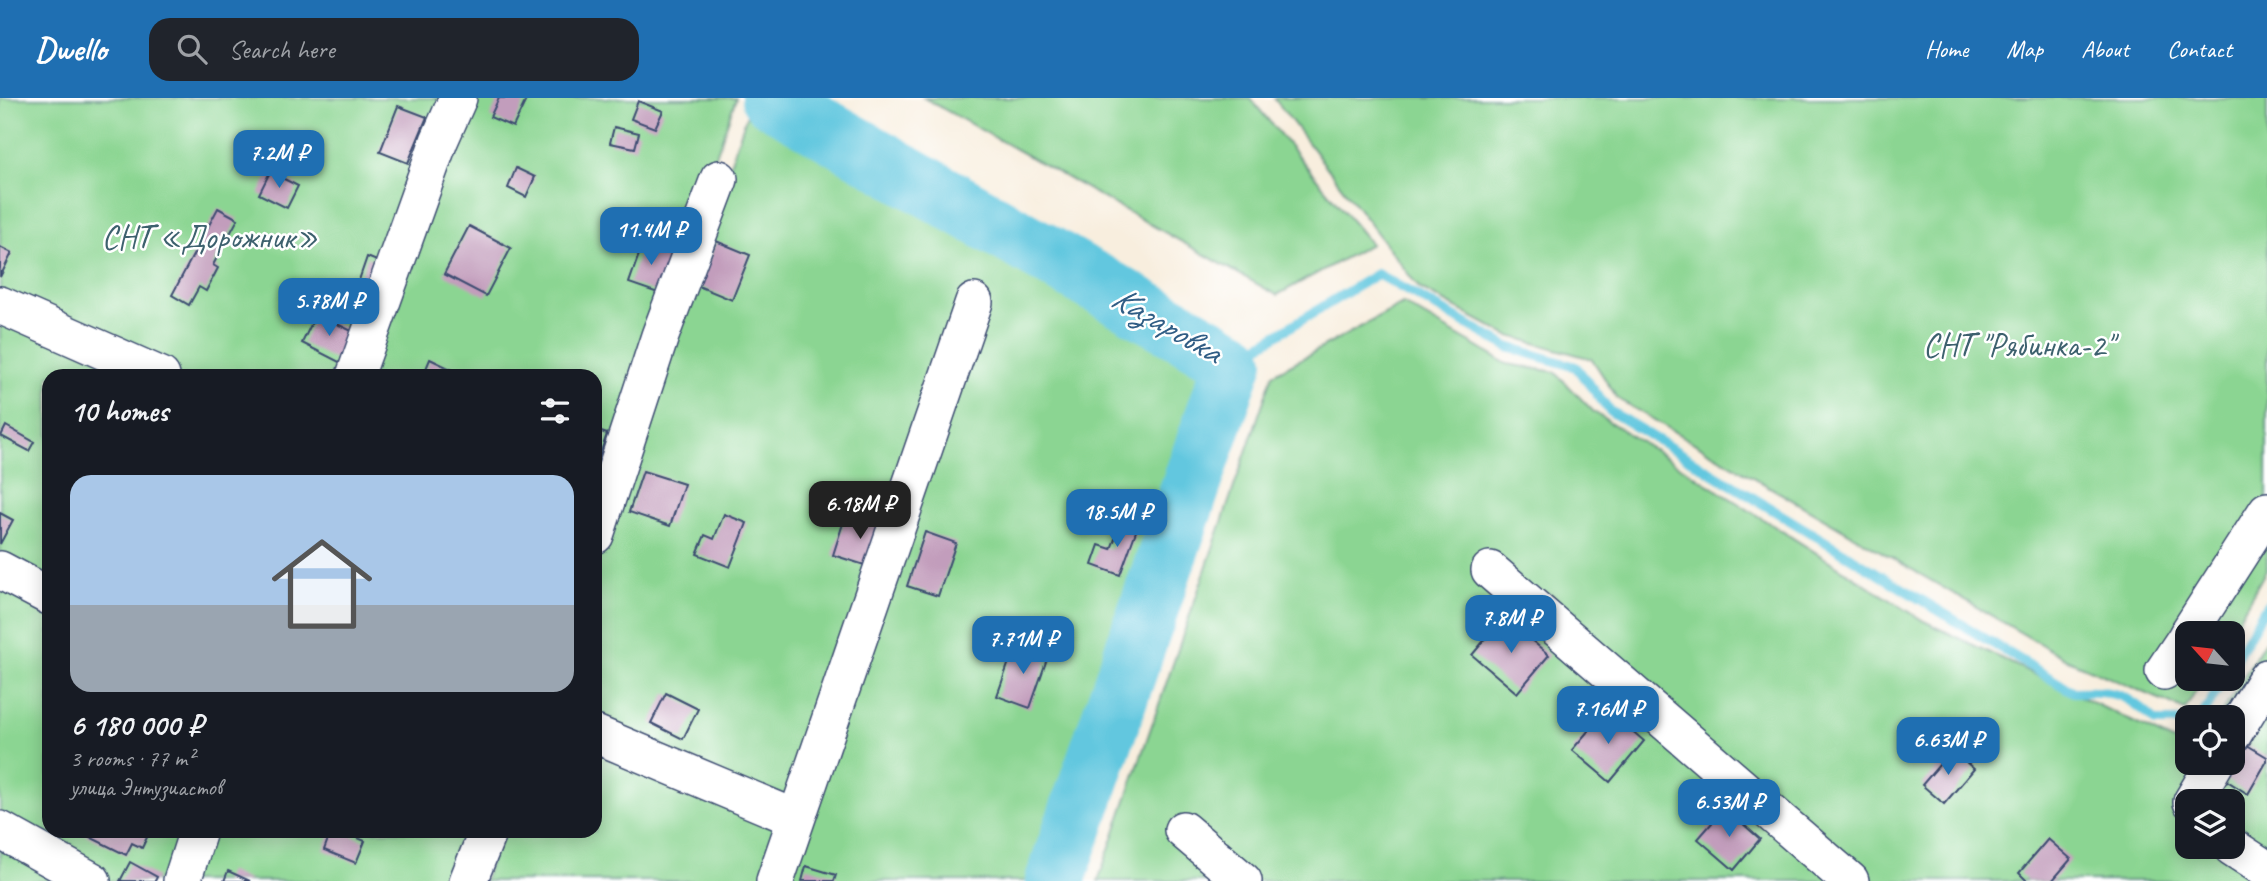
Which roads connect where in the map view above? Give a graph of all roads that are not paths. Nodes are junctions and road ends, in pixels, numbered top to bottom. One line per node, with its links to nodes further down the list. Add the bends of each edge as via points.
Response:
1 (458, 98): 6 (street)
2 (719, 179): 8 (street, via 660,336)
3 (974, 302): 18 (street)
4 (0, 305): 5 (street)
5 (145, 369)
6 (358, 369)
7 (2267, 510): 12 (street)
8 (602, 514)
9 (0, 570): 11 (street)
10 (1490, 570): 30 (street)
11 (42, 592)
12 (2196, 621)
13 (2175, 654): 14 (street)
14 (2164, 671)
15 (2267, 678): 16 (street)
16 (2245, 714)
17 (602, 737): 18 (street)
18 (795, 818): 28 (street)
19 (0, 830): 25 (street)
20 (1183, 830): 29 (street)
21 (196, 838): 26 (street)
22 (485, 838): 27 (street)
23 (2245, 856): 24 (street)
24 (2267, 870)
25 (92, 881)
26 (182, 881)
27 (468, 881)
28 (775, 881)
29 (1243, 881)
30 (1850, 881)

